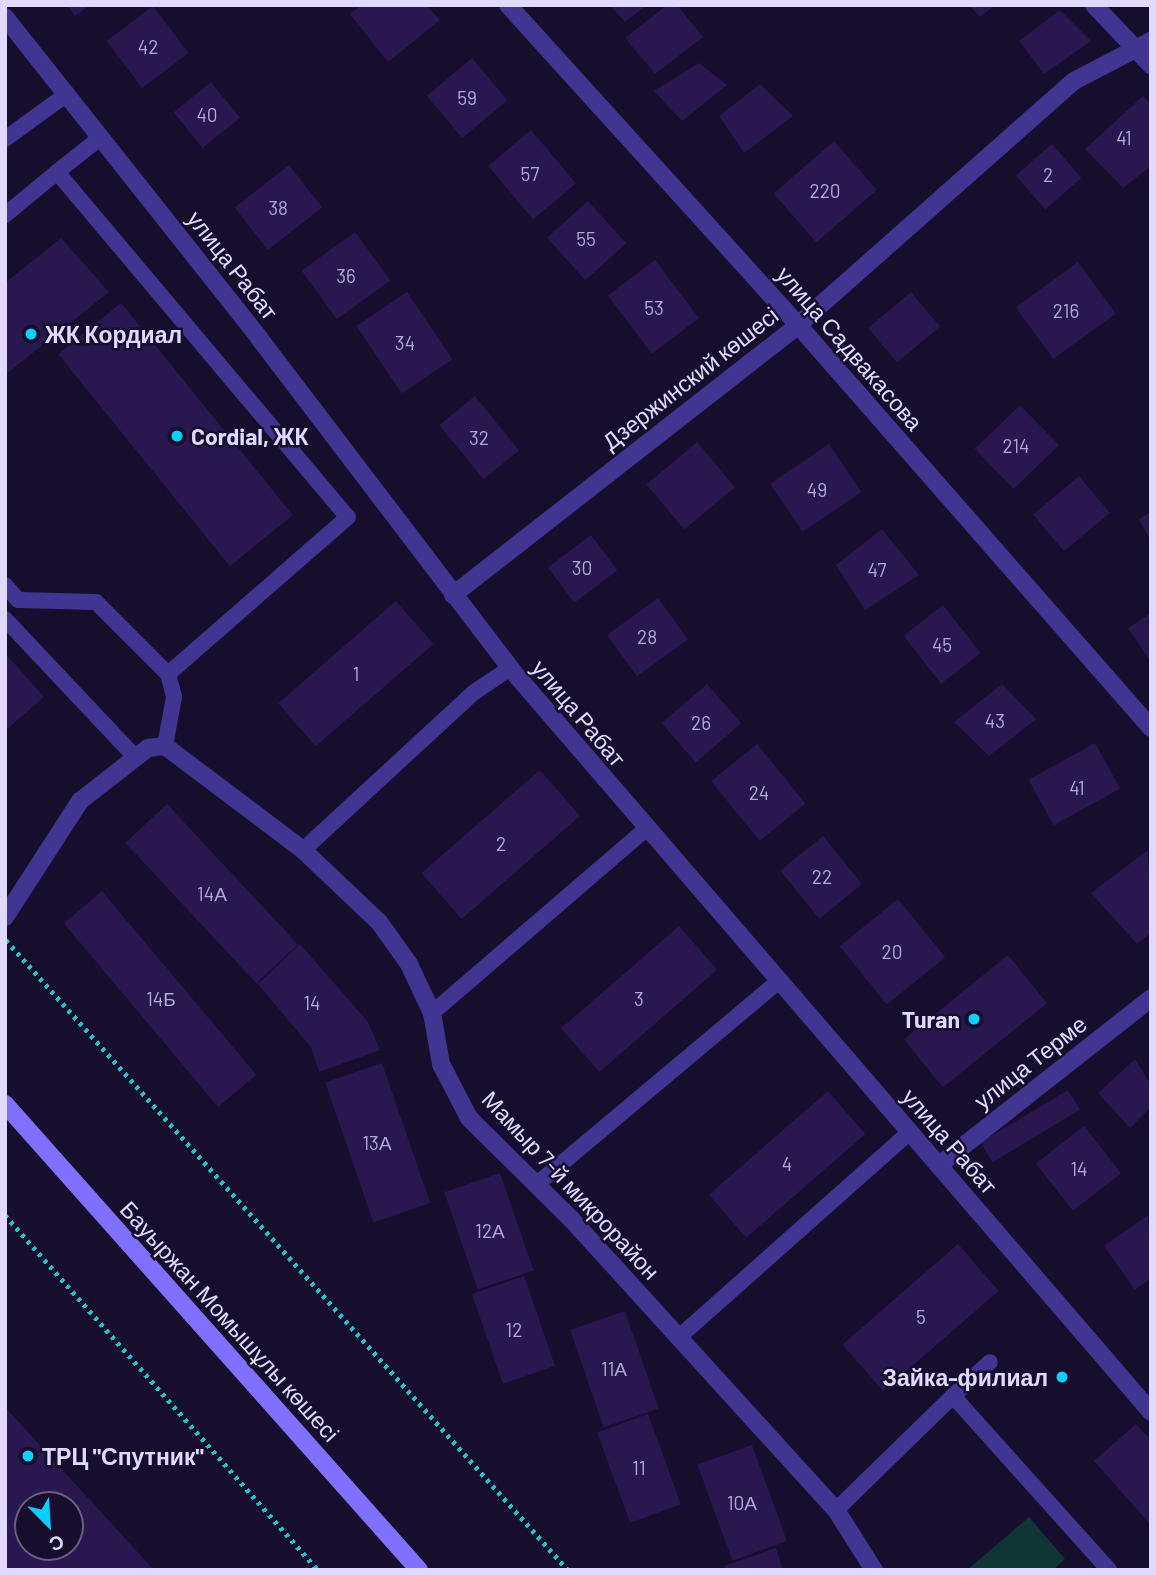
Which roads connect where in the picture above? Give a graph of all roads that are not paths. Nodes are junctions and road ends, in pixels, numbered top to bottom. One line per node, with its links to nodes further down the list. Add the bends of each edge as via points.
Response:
1 (508, 5): 11 (street, улица Садвакасова)
2 (1094, 5): 4 (street)
3 (5, 17): 6 (street, улица Рабат)
4 (1144, 46): 5 (street); 11 (street, Дзержинский көшесі, via 1074,81)
5 (1151, 65)
6 (67, 94): 7 (street, улица Рабат); 8 (lane)
7 (101, 137): 9 (lane); 13 (street, улица Рабат)
8 (5, 139)
9 (57, 172): 10 (lane); 16 (lane, via 348,517)
10 (5, 215)
11 (798, 325): 13 (street, Дзержинский көшесі); 17 (street, улица Садвакасова)
12 (5, 585): 16 (lane, via 18,600 96,602)
13 (453, 595): 15 (street, улица Рабат)
14 (5, 620): 19 (lane)
15 (510, 668): 20 (street, улица Рабат); 21 (lane, via 473,692)
16 (168, 674): 18 (lane, via 174,697)
17 (1151, 728)
18 (165, 746): 19 (street); 21 (street, Мамыр 7-й микрорайон)
19 (134, 756): 22 (street, via 80,801)
20 (645, 830): 23 (street, улица Рабат); 25 (lane)
21 (303, 850): 25 (street, Мамыр 7-й микрорайон, via 379,922 410,964)
22 (5, 917)
23 (778, 982): 27 (street, улица Рабат); 29 (lane)
24 (1151, 998): 28 (street, улица Терме)
25 (432, 1013): 29 (street, Мамыр 7-й микрорайон, via 441,1064 469,1118)
26 (5, 1104): 35 (main road, Бауыржан Момышұлы көшесі)
27 (910, 1132): 28 (street, улица Рабат); 30 (lane)
28 (939, 1165): 33 (street, улица Рабат)
29 (537, 1184): 30 (street, Мамыр 7-й микрорайон)
30 (679, 1337): 34 (street, Мамыр 7-й микрорайон)
31 (990, 1363): 32 (lane)
32 (953, 1396): 34 (lane); 37 (lane)
33 (1151, 1412)
34 (836, 1510): 36 (street, Мамыр 7-й микрорайон)
35 (419, 1570)
36 (874, 1570)
37 (1109, 1570)

